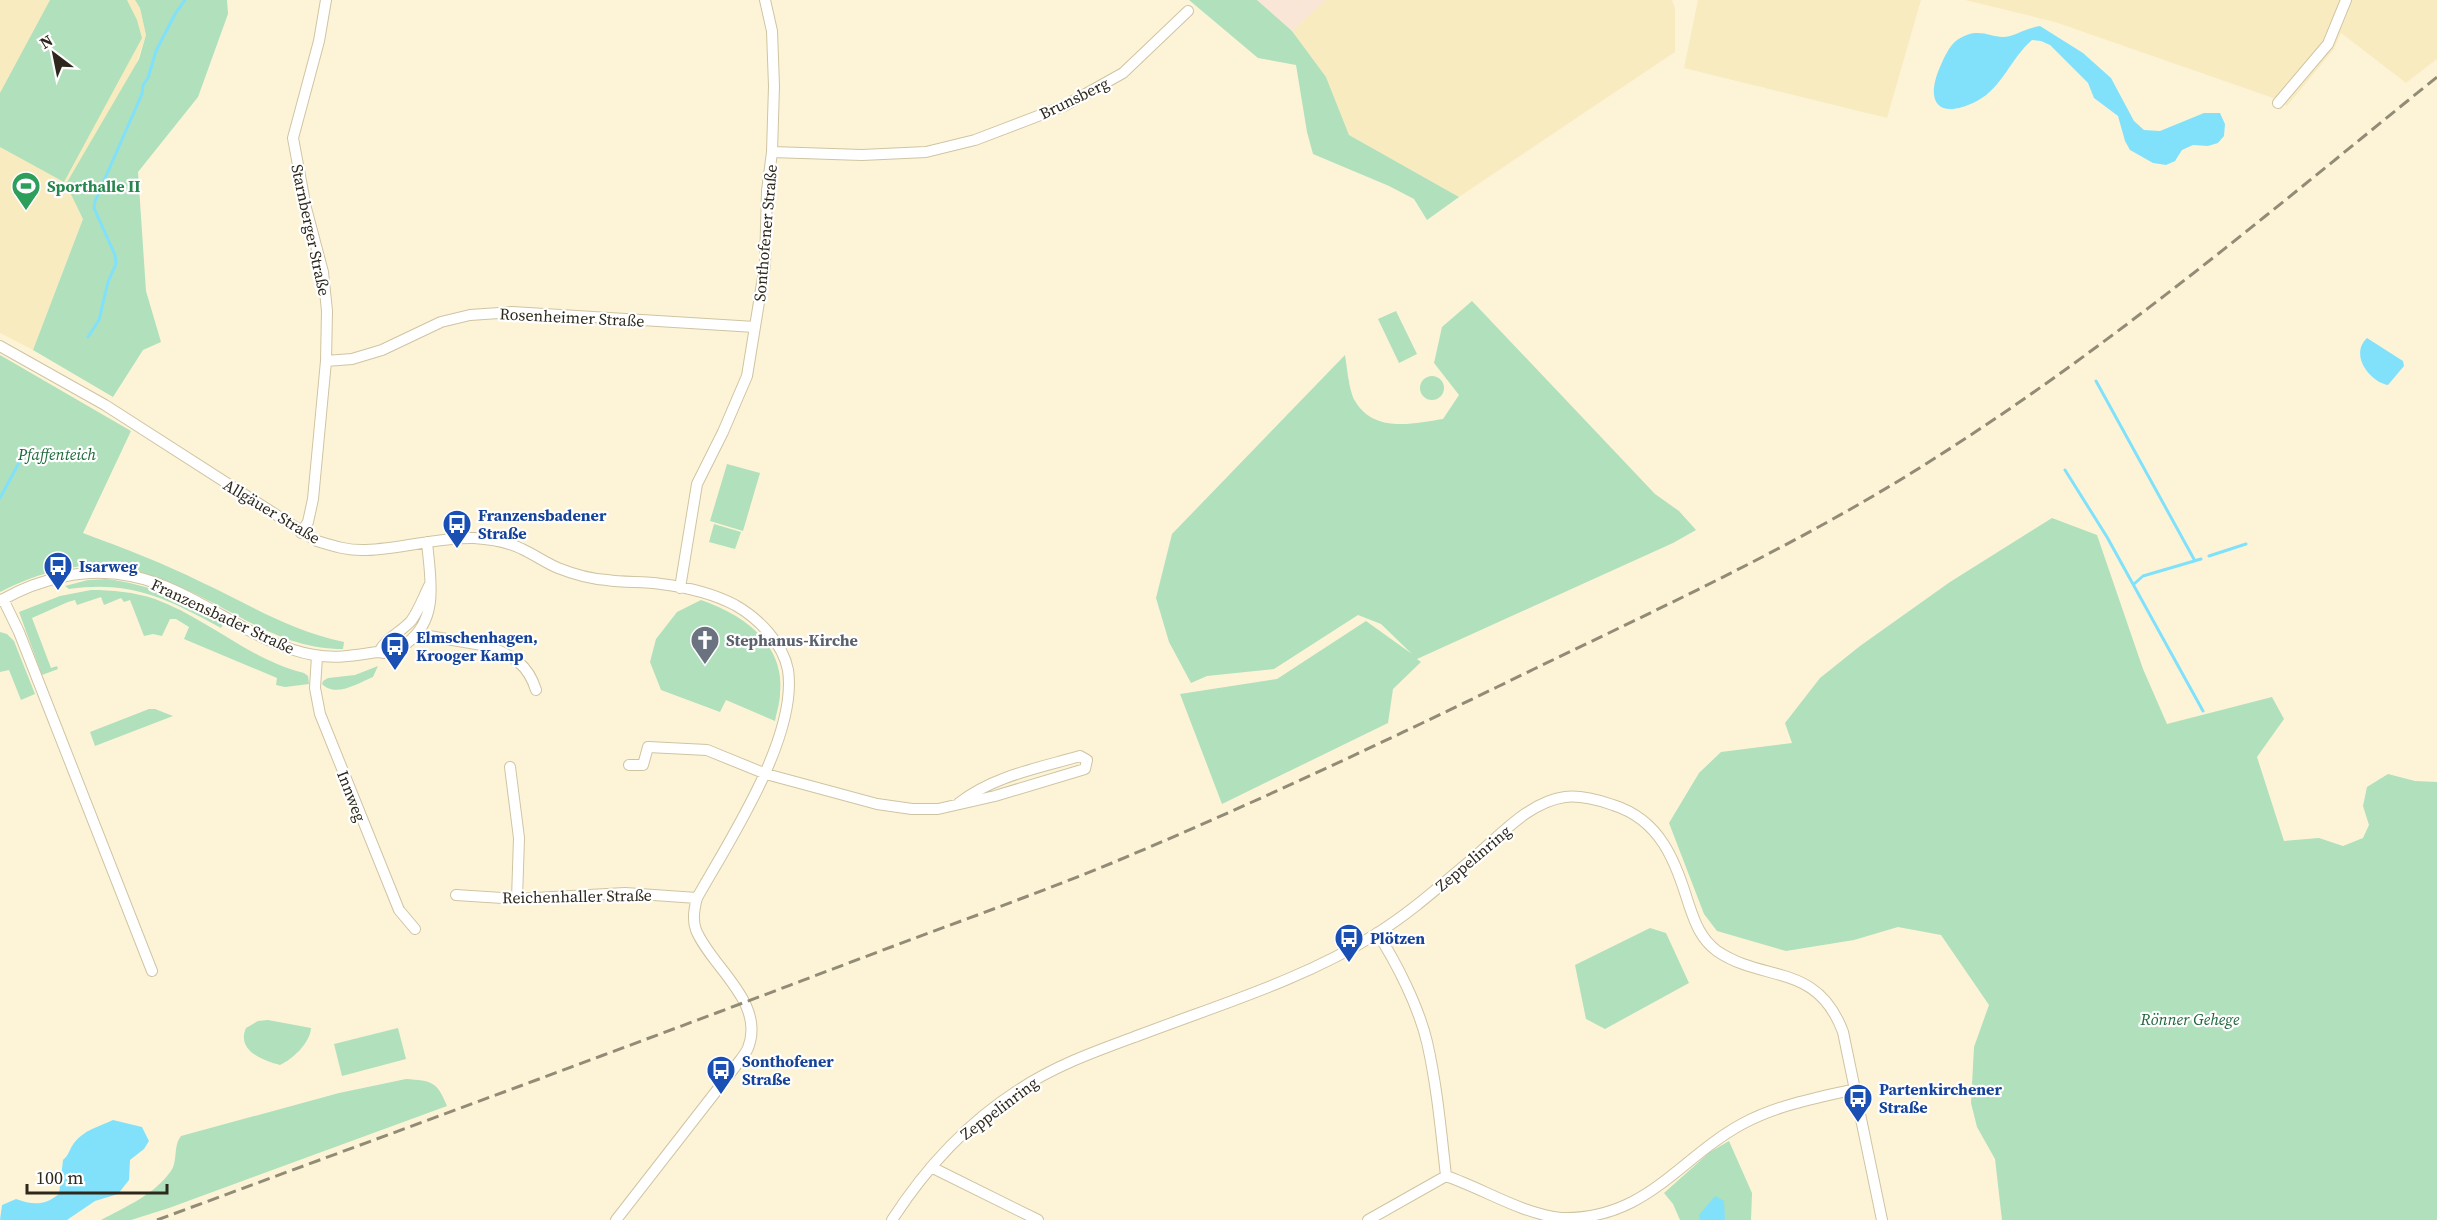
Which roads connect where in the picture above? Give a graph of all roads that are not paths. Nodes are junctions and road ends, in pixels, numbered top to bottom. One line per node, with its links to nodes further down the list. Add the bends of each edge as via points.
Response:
1 (326, 0): 9 (street, Starnberger Straße, via 319,41 292,138 323,272)
2 (765, 0): 6 (street, Sonthofener Straße, via 772,31)
3 (2346, 0): 5 (street, via 2328,44)
4 (1188, 11): 6 (street, Brunsberg, via 1123,73 1074,101 975,140 926,152)
5 (2278, 103)
6 (772, 152): 7 (street, Sonthofener Straße, via 765,265)
7 (755, 327): 9 (street, Rosenheimer Straße, via 512,312 470,315 441,322 382,350); 13 (street, Sonthofener Straße, via 747,376 697,484)
8 (0, 346): 10 (street, Allgäuer Straße, via 105,405)
9 (326, 361): 10 (street, Starnberger Straße, via 313,499)
10 (302, 532): 11 (street, Allgäuer Straße, via 337,547 364,550)
11 (427, 542): 12 (street, Franzensbader Straße); 13 (street, Allgäuer Straße, via 461,538 494,541 585,576)
12 (429, 586): 15 (street, Franzensbader Straße, via 430,608); 16 (street, Franzensbader Straße, via 416,614 384,642)
13 (680, 588): 21 (street, via 735,605 771,635 781,651 788,670 787,701)
14 (1, 600): 17 (street, Franzensbader Straße, via 29,586 69,575 97,572 131,576 167,587 258,634); 28 (street, via 19,632)
15 (417, 634): 16 (street, Franzensbader Straße, via 392,651); 18 (street, via 499,650 524,666)
16 (379, 652): 17 (street, Franzensbader Straße)
17 (317, 656): 26 (street, Innweg, via 315,688 321,714 399,910)
18 (536, 690)
19 (629, 765): 21 (street, via 643,765 648,747 707,750)
20 (510, 767): 25 (street, via 519,838)
21 (766, 774): 22 (street, via 878,804 938,809); 24 (street)
22 (959, 803): 22 (street, via 1085,769 1087,760 1080,756 992,782)
23 (456, 896): 25 (street, Reichenhaller Straße)
24 (697, 898): 25 (street, Reichenhaller Straße, via 625,893); 32 (street, via 695,928 737,988 750,1021 751,1037 747,1051)
25 (517, 899)
26 (415, 928)
27 (1377, 933): 29 (street, Zeppelinring, via 1434,892 1532,809 1566,796 1611,804 1638,816 1663,841 1675,863 1695,922 1711,946 1729,958 1804,983 1825,1000 1843,1032); 30 (street, Zeppelinring, via 1281,982 1081,1056 1051,1071 980,1118); 31 (street, via 1410,995 1427,1041)
28 (152, 971)
29 (1855, 1089): 31 (street, via 1794,1103 1742,1124 1706,1147 1650,1197 1611,1214 1588,1218 1540,1214); 36 (street, Zeppelinring)
30 (931, 1167): 33 (street, Zeppelinring); 34 (street)
31 (1446, 1176): 35 (street)
32 (616, 1220)
33 (892, 1220)
34 (1038, 1220)
35 (1368, 1220)
36 (1882, 1220)

